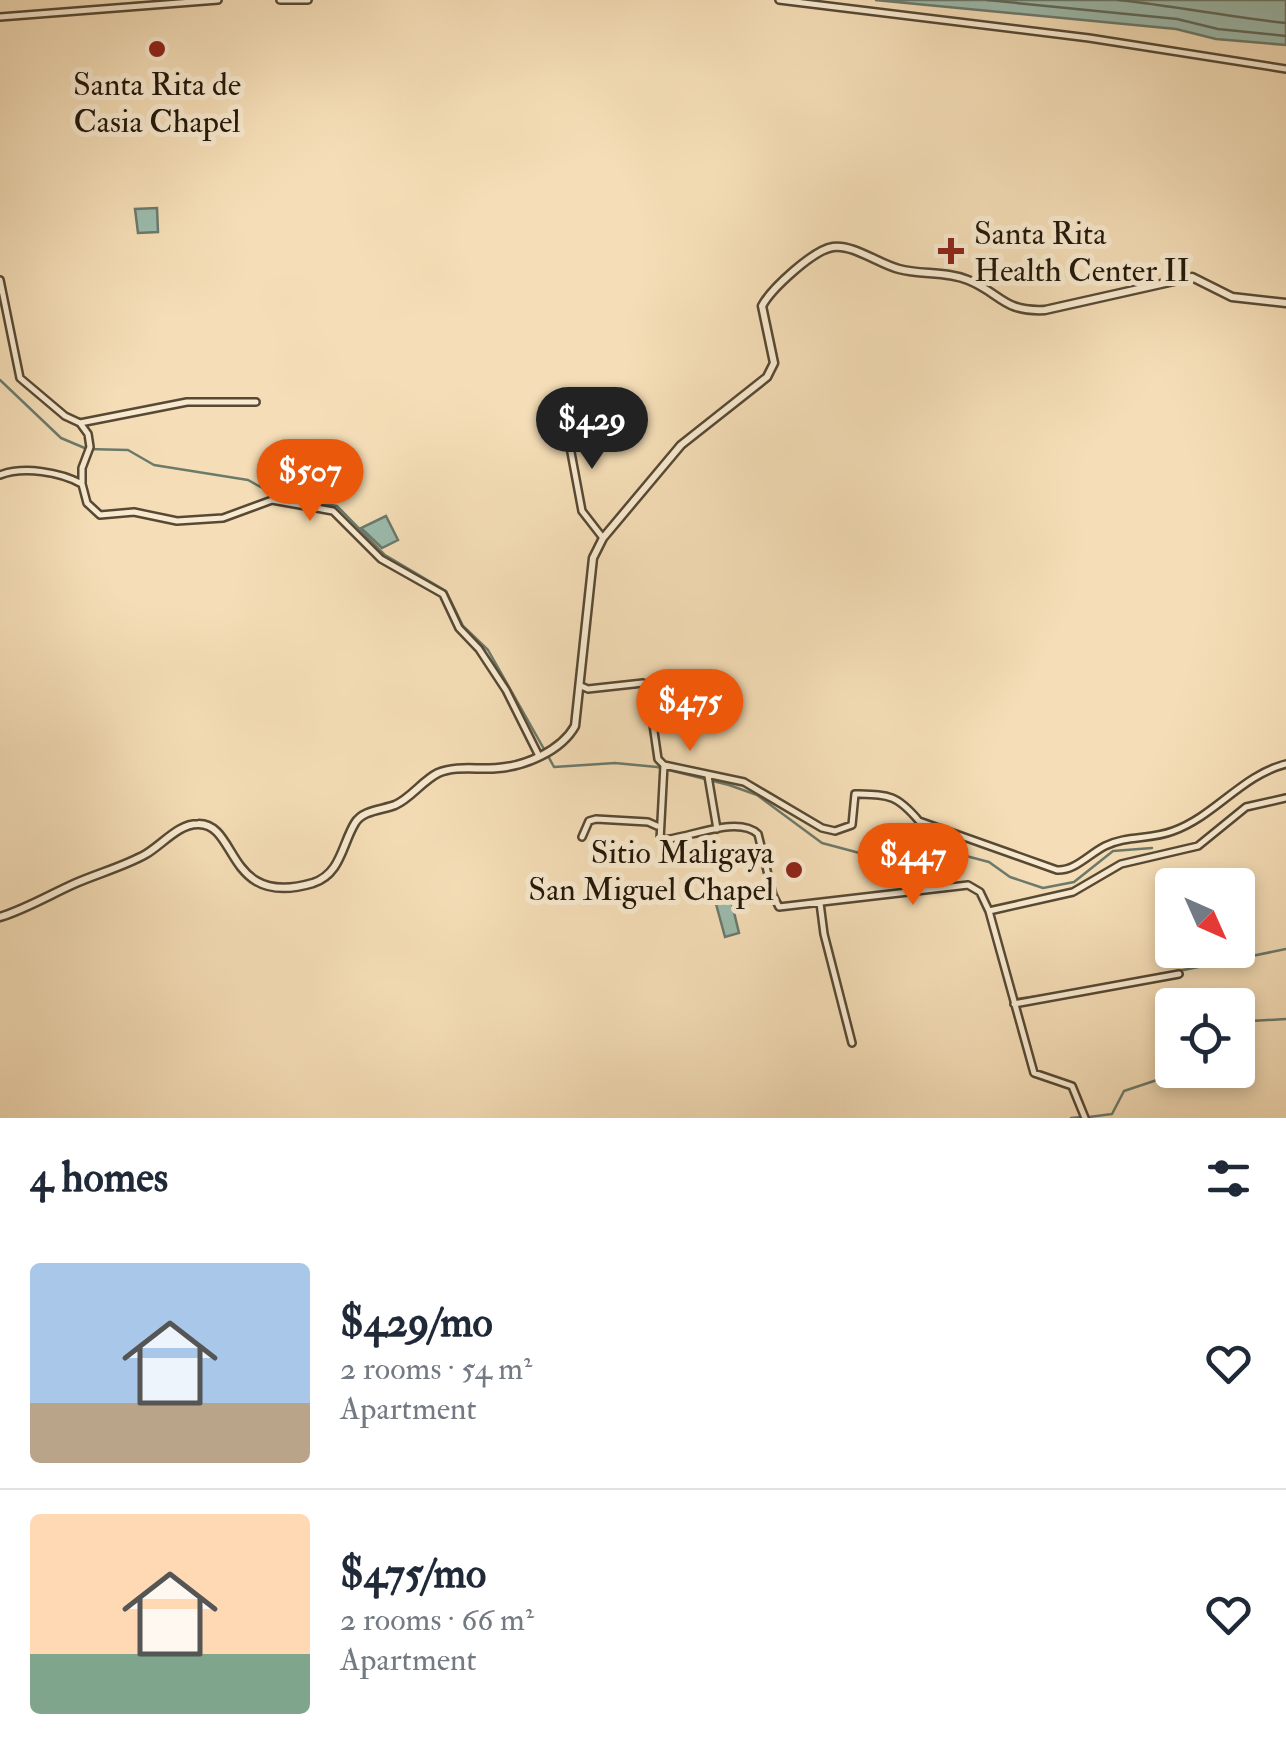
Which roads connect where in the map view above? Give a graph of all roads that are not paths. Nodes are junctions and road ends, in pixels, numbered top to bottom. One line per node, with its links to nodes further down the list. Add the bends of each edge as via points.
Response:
1 (218, 0): 5 (street)
2 (280, 0): 3 (street)
3 (308, 0)
4 (779, 0): 6 (street)
5 (0, 17)
6 (1286, 68)
7 (0, 280): 11 (street, via 20,378)
8 (1286, 303): 14 (street, via 1232,297 1184,277 1027,311 968,280 900,269 834,247 772,290 762,306 774,364 767,377 680,445)
9 (256, 402): 11 (street, via 187,402)
10 (564, 414): 14 (street, via 582,511)
11 (80, 423): 13 (street, via 90,447)
12 (0, 474): 13 (street, via 54,473)
13 (82, 484): 16 (street, via 87,503 100,515 223,518 272,500 333,511 381,560 443,594)
14 (603, 538): 15 (street, via 593,558)
15 (581, 686): 16 (street, via 570,734); 18 (street, via 643,683)
16 (540, 756): 26 (street, via 501,768 438,773 398,804 362,815 336,866 311,884 270,888 255,882 216,833 194,824 145,854)
17 (1286, 764): 19 (street, via 1266,770 1170,833 1128,837 1065,870 918,821 900,799 853,795 852,824 835,831 744,782)
18 (664, 765): 19 (street); 21 (street)
19 (708, 781): 22 (street)
20 (1286, 798): 25 (street, via 1246,807 1198,846 1121,864 1073,892)
21 (658, 828): 22 (street, via 662,841); 23 (street, via 596,819)
22 (717, 829): 24 (street, via 748,826 758,834 779,907)
23 (582, 836)
24 (820, 903): 25 (street, via 968,885 980,892); 29 (street)
25 (988, 911): 28 (street)
26 (0, 917)
27 (1179, 974): 28 (street)
28 (1014, 1004): 30 (street, via 1034,1074 1072,1086)
29 (852, 1044)
30 (1085, 1118)

